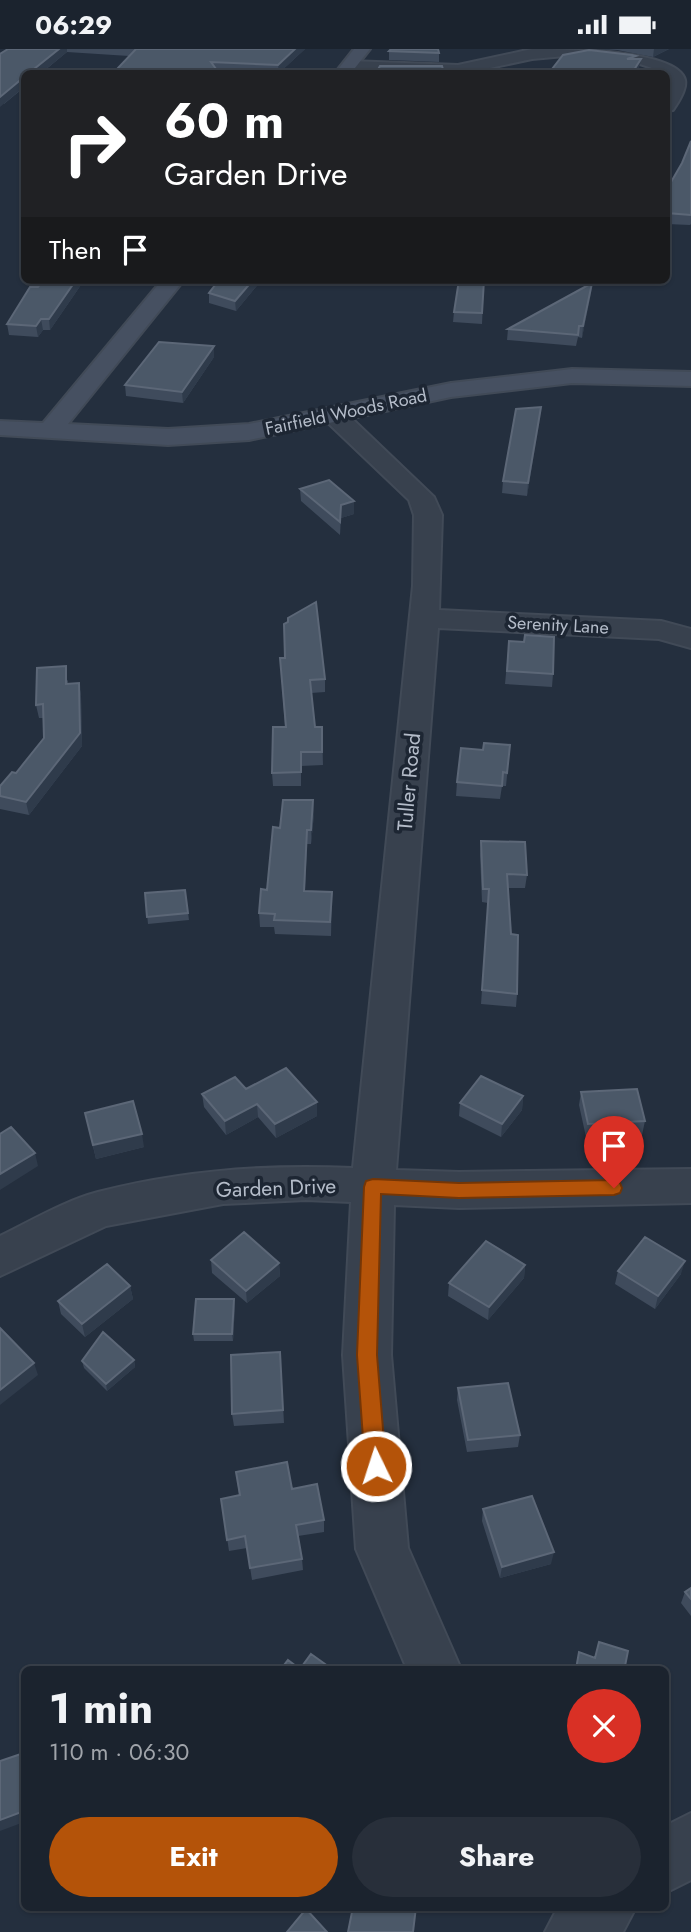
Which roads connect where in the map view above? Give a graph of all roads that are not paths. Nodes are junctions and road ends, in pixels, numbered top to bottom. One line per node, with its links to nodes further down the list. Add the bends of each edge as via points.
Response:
1 (362, 49): 2 (main road)
2 (346, 70): 3 (street, via 458,69 545,52 624,55)
3 (666, 70)
4 (670, 73): 5 (street, via 677,78)
5 (670, 100)
6 (170, 284): 10 (main road)
7 (691, 379): 8 (main road, Fairfield Woods Road, via 572,376 451,390)
8 (335, 416): 10 (main road, Fairfield Woods Road, via 249,432 168,437); 11 (street, Tuller Road, via 421,497 430,538)
9 (0, 428): 10 (main road, Fairfield Woods Road)
10 (49, 431)
11 (424, 618): 12 (street, Serenity Lane, via 661,630); 14 (street, Tuller Road)
12 (691, 639)
13 (691, 1186): 14 (street, Garden Drive)
14 (373, 1187): 15 (street, Garden Drive, via 306,1183 223,1187 98,1210); 16 (street, Tuller Road, via 367,1355 382,1549)
15 (0, 1257)
16 (433, 1666)
17 (691, 1843): 18 (street)
18 (669, 1860)

